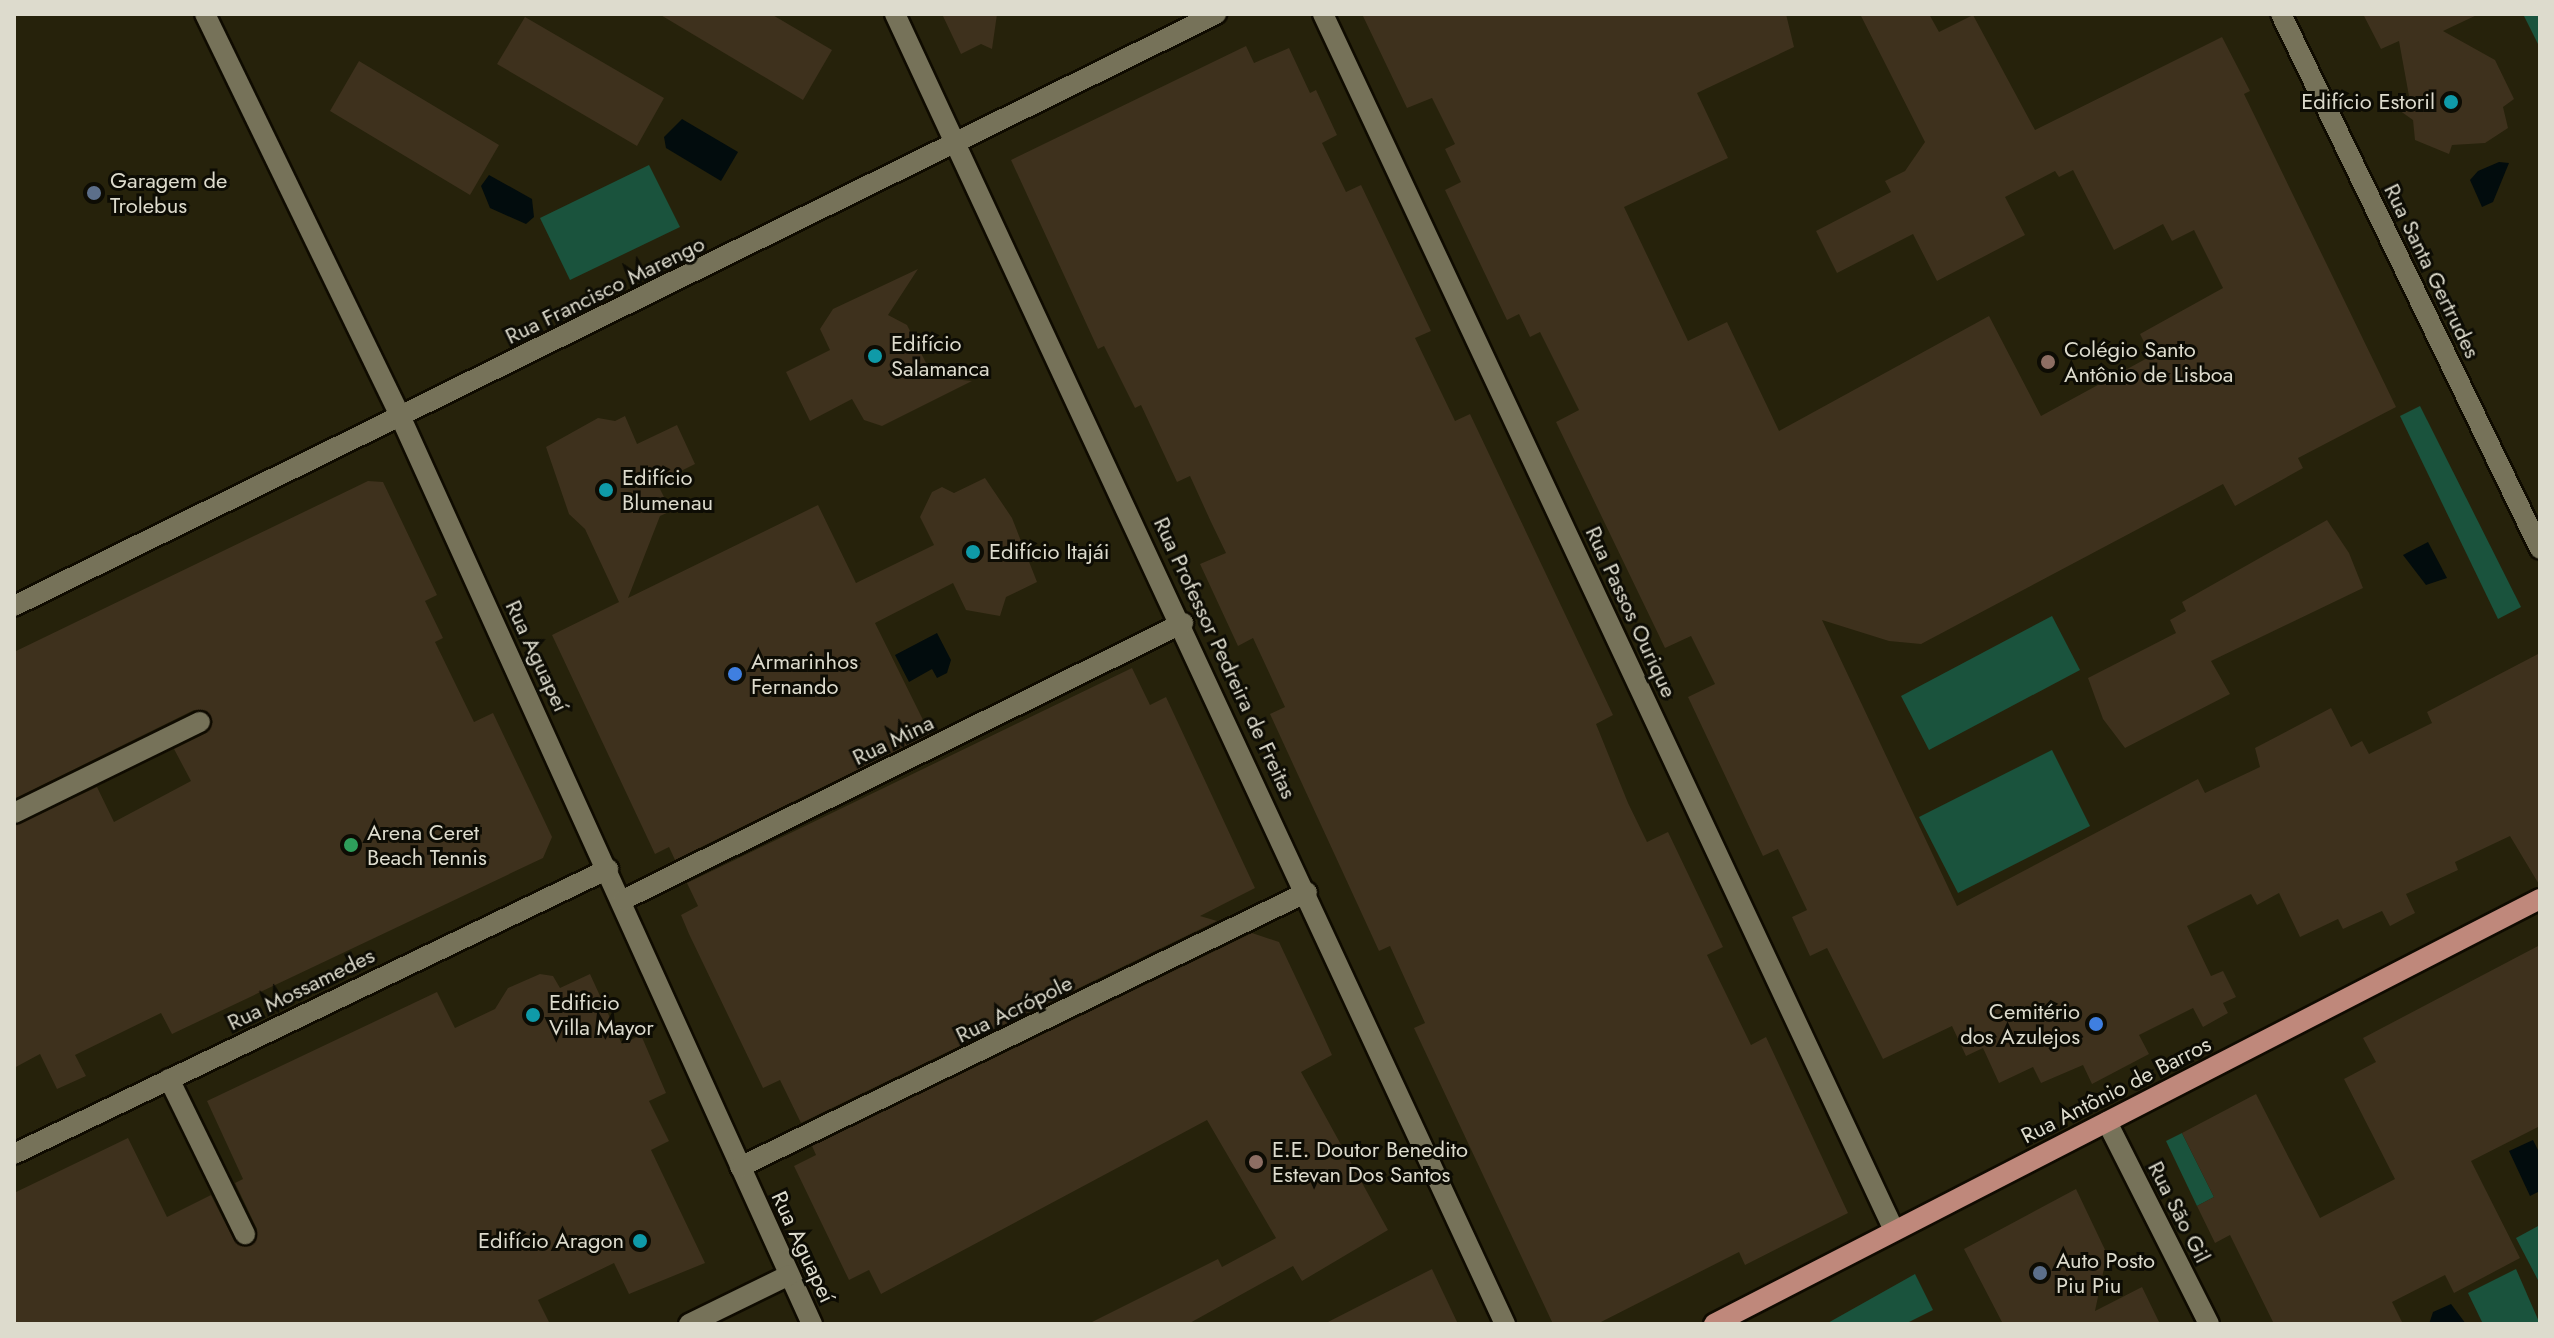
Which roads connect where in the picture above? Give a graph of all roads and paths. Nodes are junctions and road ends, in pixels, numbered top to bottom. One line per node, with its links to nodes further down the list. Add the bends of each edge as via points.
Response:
1 (205, 14): 7 (street, Rua Aguapeí)
2 (895, 14): 6 (street, Rua Professor Pedreira de Freitas)
3 (1216, 14): 6 (street, Rua Francisco Marengo)
4 (1323, 14): 21 (street, Rua Passos Ourique)
5 (2281, 14): 8 (street, Rua Santa Gertrudes)
6 (956, 144): 7 (street, Rua Francisco Marengo); 10 (street, Rua Professor Pedreira de Freitas)
7 (401, 418): 9 (street, Rua Francisco Marengo); 13 (street, Rua Aguapeí)
8 (2540, 549)
9 (14, 606)
10 (1183, 623): 14 (street, Rua Professor Pedreira de Freitas); 16 (street, Rua Mina)
11 (200, 722): 12 (street)
12 (14, 813)
13 (608, 869): 16 (street, Rua Aguapeí); 17 (street, Rua Mossamedes)
14 (1307, 892): 20 (street, Rua Acrópole); 26 (street, Rua Professor Pedreira de Freitas)
15 (2540, 899): 18 (main road, Rua Antônio de Barros)
16 (623, 900): 20 (street, Rua Aguapeí)
17 (169, 1079): 19 (street, Rua Mossamedes); 22 (street)
18 (2107, 1122): 21 (main road, Rua Antônio de Barros); 28 (street, Rua São Gil)
19 (14, 1154)
20 (740, 1167): 23 (street, Rua Aguapeí)
21 (1894, 1230): 27 (main road, Rua Antônio de Barros)
22 (245, 1234)
23 (789, 1275): 24 (street); 25 (street, Rua Aguapeí)
24 (689, 1324)
25 (812, 1324)
26 (1505, 1324)
27 (1714, 1324)
28 (2209, 1324)

